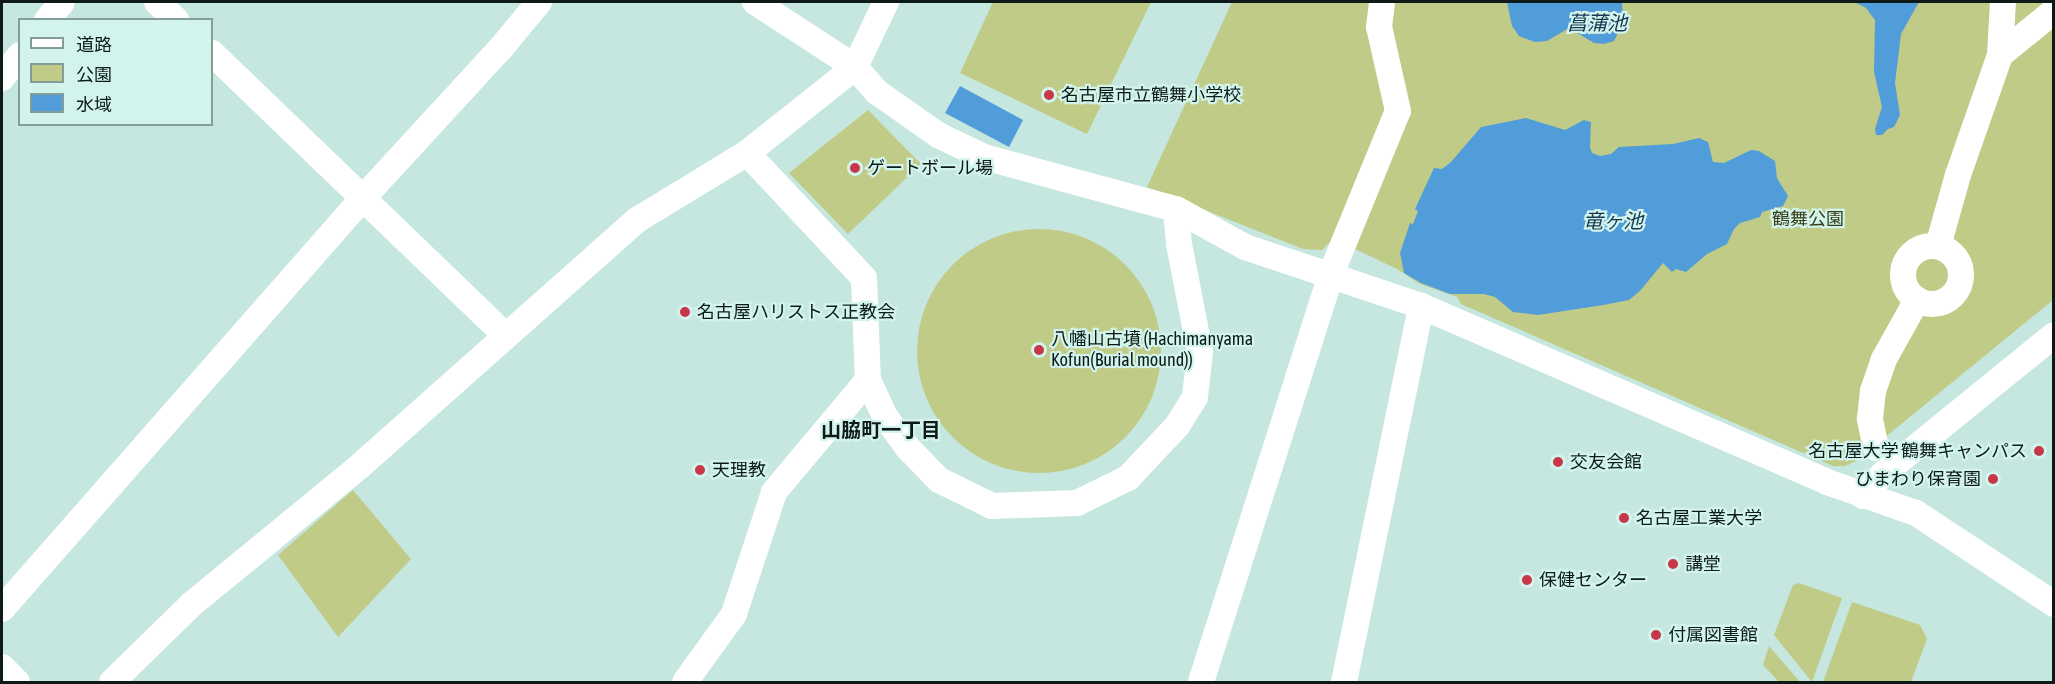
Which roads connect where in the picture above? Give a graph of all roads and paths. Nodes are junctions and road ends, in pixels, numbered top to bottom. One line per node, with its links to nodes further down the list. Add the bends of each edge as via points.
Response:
1 (62, 2): 9 (street)
2 (157, 2): 10 (street)
3 (539, 2): 17 (street)
4 (755, 2): 14 (street)
5 (886, 2): 14 (street)
6 (1382, 2): 20 (street, via 1379,27 1398,111)
7 (2003, 2): 12 (street)
8 (2054, 11): 12 (street)
9 (49, 18)
10 (174, 18)
11 (213, 54): 17 (street)
12 (2000, 55): 19 (street)
13 (18, 58): 15 (street)
14 (855, 67): 16 (street); 18 (street, via 877,92 920,123 984,158)
15 (2, 78)
16 (747, 153): 24 (street, via 637,220); 25 (street, via 864,278)
17 (363, 198): 24 (street); 29 (street)
18 (1176, 208): 20 (street, via 1245,247); 25 (street, via 1200,352 1195,397 1177,426 1128,478 1077,503 993,506 939,480 907,447 884,415)
19 (1938, 246): 21 (street, via 1914,252 1904,266 1905,285); 21 (street, via 1954,255 1961,281 1952,297 1944,302)
20 (1331, 274): 22 (street); 34 (street)
21 (1917, 300): 26 (street, via 1884,359 1873,391 1869,419)
22 (1421, 306): 27 (street); 35 (street)
23 (2054, 334): 27 (street, via 1883,474)
24 (505, 335): 32 (street, via 361,465 192,604)
25 (868, 380): 33 (street, via 774,492 734,614)
26 (1876, 448)
27 (1863, 496): 28 (street, via 1916,513)
28 (2054, 604)
29 (2, 609)
30 (2, 667): 31 (street)
31 (17, 682)
32 (112, 682)
33 (685, 682)
34 (1201, 682)
35 (1344, 682)

